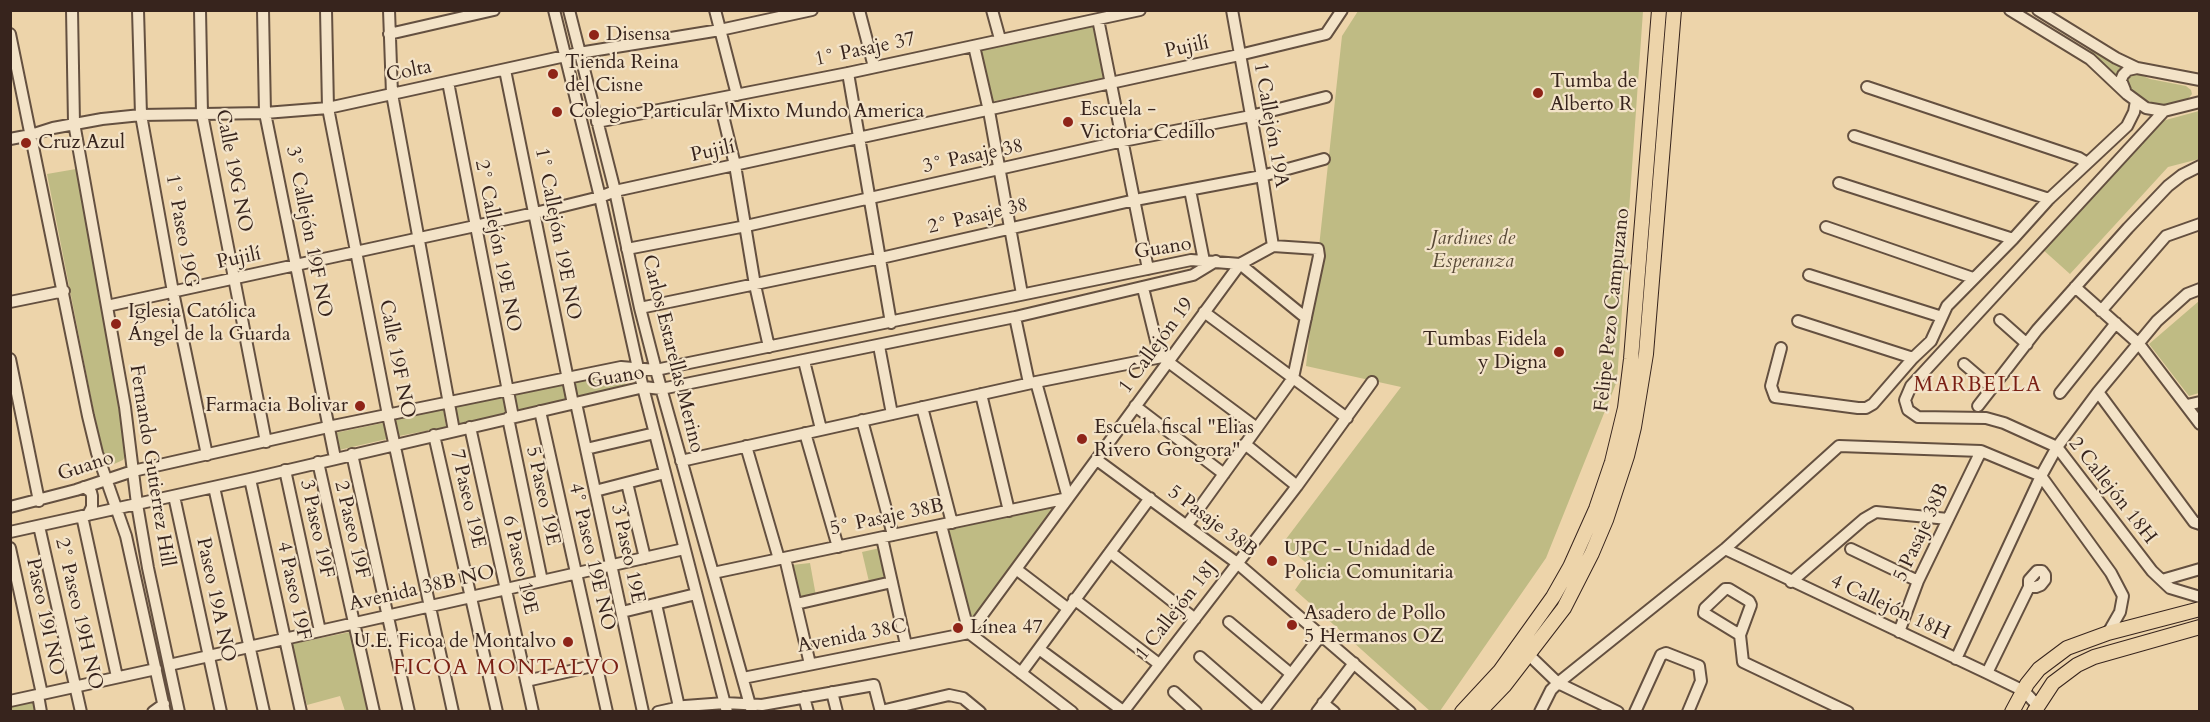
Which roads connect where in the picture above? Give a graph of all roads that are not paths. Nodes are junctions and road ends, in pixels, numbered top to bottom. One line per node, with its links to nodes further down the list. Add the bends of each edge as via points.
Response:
1 (72, 10): 55 (street, Fernando Gutierrez Hill)
2 (138, 10): 52 (street, 1° Paseo 19G)
3 (200, 10): 51 (street, Calle 19G NO)
4 (263, 10): 50 (street, 3° Callejón 19F NO)
5 (326, 10): 47 (street, Calle 19F NO)
6 (389, 10): 24 (street)
7 (494, 10): 24 (street)
8 (554, 10): 29 (street, Carlos Estarellas Merino)
9 (569, 10): 27 (street, Carlos Estarellas Merino)
10 (715, 10): 22 (street)
11 (812, 10): 22 (street, Colta)
12 (859, 10): 30 (street)
13 (992, 10): 25 (street)
14 (1232, 10): 28 (street, 1 Callejón 19A)
15 (1341, 10): 28 (street, Pujilí, via 1326,34)
16 (1659, 10): 300 (main road, Felipe Pezo Campuzano, via 1631,359 1612,462 1596,509 1553,597 1500,670)
17 (1674, 10): 244 (main road, Felipe Pezo Campuzano, via 1646,354 1634,427 1616,492 1592,553 1564,608)
18 (2010, 10): 40 (street, via 2090,59)
19 (2038, 10): 31 (street)
20 (1140, 11): 21 (street, 1° Pasaje 37)
21 (1098, 19): 25 (street, 1° Pasaje 37); 37 (street)
22 (720, 30): 27 (street, Colta); 41 (street)
23 (10, 33): 56 (street, Fernando Gutierrez Hill)
24 (389, 34): 39 (street)
25 (1000, 39): 26 (street, 1° Pasaje 37)
26 (974, 46): 30 (street, 1° Pasaje 37); 48 (street)
27 (579, 54): 29 (street, Colta); 54 (street, Carlos Estarellas Merino)
28 (1239, 55): 37 (street, Pujilí); 53 (street, 1 Callejón 19A)
29 (566, 57): 32 (street, Colta); 70 (street, Carlos Estarellas Merino)
30 (874, 67): 33 (street, 1° Pasaje 37)
31 (2137, 68): 34 (street); 40 (street, via 2123,75)
32 (505, 70): 36 (street, Colta); 74 (street, 1° Callejón 19E NO)
33 (848, 73): 41 (street, 1° Pasaje 37); 58 (street)
34 (2185, 78): 35 (street); 46 (street, via 2193,85 2195,96)
35 (2199, 80)
36 (448, 82): 39 (street, Colta); 76 (street, 2° Callejón 19E NO)
37 (1110, 82): 48 (street, Pujilí); 60 (street)
38 (1868, 87): 62 (street)
39 (392, 94): 47 (street, Colta); 80 (street)
40 (2127, 94): 44 (street)
41 (737, 95): 43 (street, 1° Pasaje 37)
42 (1326, 97): 53 (street, 3° Pasaje 38)
43 (719, 99): 54 (street, 1° Pasaje 37); 63 (street)
44 (2136, 101): 49 (street, via 2153,111); 62 (street, via 2127,126)
45 (2199, 102): 46 (street)
46 (2185, 106): 49 (street)
47 (328, 108): 50 (street, Colta); 84 (street, Calle 19F NO)
48 (989, 111): 58 (street, Pujilí); 65 (street)
49 (2164, 111): 162 (street, 2 Callejón 18H, via 1911,386 1905,400 1908,411 1918,417 1986,418)
50 (265, 113): 51 (street, Colta); 89 (street, 3° Callejón 19F NO)
51 (202, 114): 52 (street, Colta); 92 (street, Calle 19G NO)
52 (141, 115): 55 (street, Colta); 99 (street, 1° Paseo 19G)
53 (1251, 116): 60 (street, 3° Pasaje 38); 66 (street, 1 Callejón 19A)
54 (597, 122): 69 (street, Carlos Estarellas Merino)
55 (74, 123): 56 (street, Colta); 102 (street, Fernando Gutierrez Hill)
56 (31, 135): 59 (street, Colta); 98 (street, Fernando Gutierrez Hill)
57 (1854, 136): 72 (street)
58 (861, 137): 63 (street, Pujilí); 71 (street)
59 (10, 139)
60 (1123, 141): 65 (street, 3° Pasaje 38); 73 (street)
61 (1324, 159): 66 (street, 2° Pasaje 38)
62 (2087, 163): 72 (street)
63 (735, 165): 69 (street, Pujilí); 77 (street)
64 (2199, 166): 95 (street, via 2168,186)
65 (999, 170): 71 (street, 3° Pasaje 38); 79 (street)
66 (1262, 176): 68 (street, 2° Pasaje 38); 82 (street, 1 Callejón 19A)
67 (1839, 183): 81 (street)
68 (1190, 190): 73 (street, 2° Pasaje 38); 86 (street)
69 (615, 191): 70 (street, Pujilí); 83 (street, Carlos Estarellas Merino)
70 (600, 197): 74 (street, Pujilí); 123 (street, Carlos Estarellas Merino)
71 (870, 197): 77 (street, 3° Pasaje 38); 85 (street)
72 (2049, 199): 81 (street)
73 (1135, 200): 79 (street, 2° Pasaje 38); 90 (street)
74 (535, 213): 76 (street, Pujilí); 125 (street, 1° Callejón 19E NO)
75 (2199, 224): 104 (street, via 2166,236)
76 (475, 226): 80 (street, Pujilí); 132 (street, 2° Callejón 19E NO)
77 (746, 226): 83 (street, 3° Pasaje 38); 94 (street)
78 (1826, 227): 93 (street)
79 (1009, 228): 85 (street, 2° Pasaje 38); 100 (street)
80 (417, 239): 84 (street, Pujilí); 136 (street)
81 (2013, 239): 93 (street)
82 (1272, 246): 88 (street, 1 Callejón 19); 108 (street, via 1318,249)
83 (627, 249): 103 (street, Carlos Estarellas Merino)
84 (356, 252): 89 (street, Pujilí); 145 (street, Calle 19F NO)
85 (881, 258): 94 (street, 2° Pasaje 38); 111 (street)
86 (1204, 261): 87 (street, Guano); 90 (street, Guano)
87 (1216, 261): 88 (street); 96 (street, Guano, via 1193,274)
88 (1240, 264): 105 (street, 1 Callejón 19); 108 (street)
89 (296, 265): 92 (street, Pujilí); 150 (street, 3° Callejón 19F NO)
90 (1148, 269): 100 (street, Guano)
91 (1809, 275): 107 (street)
92 (235, 278): 99 (street, Pujilí); 158 (street, Calle 19G NO)
93 (1973, 278): 107 (street)
94 (755, 285): 103 (street, 2° Pasaje 38); 116 (street)
95 (2075, 287): 104 (street); 113 (street)
96 (1143, 288): 106 (street, Guano); 118 (street)
97 (2199, 289): 114 (street, via 2187,294 2157,321)
98 (64, 291): 101 (street); 176 (street, Fernando Gutierrez Hill, via 88,416)
99 (173, 291): 102 (street, Pujilí); 166 (street, 1° Paseo 19G)
100 (1022, 294): 111 (street, Guano)
101 (10, 302)
102 (107, 306): 172 (street, Fernando Gutierrez Hill)
103 (640, 308): 124 (street, Carlos Estarellas Merino)
104 (2101, 311): 112 (street)
105 (1204, 312): 118 (street, 1 Callejón 19); 126 (street)
106 (1015, 317): 115 (street, Guano); 128 (street)
107 (1942, 317): 119 (street, via 1931,341)
108 (1306, 318): 126 (street)
109 (2000, 320): 113 (street)
110 (1798, 321): 119 (street)
111 (891, 323): 116 (street, Guano)
112 (2116, 323): 114 (street); 134 (street)
113 (2027, 344): 130 (street)
114 (2139, 344): 133 (street); 139 (street)
115 (879, 346): 121 (street, Guano); 144 (street)
116 (768, 347): 124 (street, Guano)
117 (1781, 348): 119 (street, via 1771,386 1775,397 1858,408 1873,404)
118 (1166, 358): 128 (street); 140 (street, 1 Callejón 19); 152 (street)
119 (1913, 358)
120 (10, 359): 186 (street)
121 (804, 361): 131 (street, Guano); 153 (street)
122 (1964, 364): 130 (street)
123 (638, 368): 124 (street, Guano); 125 (street, Guano, via 621,367); 129 (street, Carlos Estarellas Merino)
124 (656, 370): 131 (street, Carlos Estarellas Merino)
125 (567, 378): 132 (street, Guano); 138 (street, 1° Callejón 19E NO)
126 (1293, 378): 147 (street); 152 (street)
127 (1372, 382): 147 (street, 1 Callejón 18J)
128 (1033, 383): 135 (street); 184 (street)
129 (644, 387): 131 (street, Guano); 138 (street, Guano); 155 (street, Carlos Estarellas Merino)
130 (1992, 388): 141 (street)
131 (661, 389): 169 (street, Carlos Estarellas Merino)
132 (507, 391): 136 (street, Guano); 146 (street, 2° Callejón 19E NO)
133 (2097, 392): 162 (street); 194 (street)
134 (2060, 393)
135 (981, 394): 142 (street); 190 (street)
136 (448, 402): 145 (street, Guano); 154 (street)
137 (2199, 402): 139 (street)
138 (574, 404): 143 (street, Guano); 163 (street, 3 Paseo 19E)
139 (2187, 405): 149 (street)
140 (1135, 406): 168 (street, 1 Callejón 19); 174 (street)
141 (1978, 406)
142 (922, 407): 144 (street); 193 (street)
143 (540, 411): 146 (street, Guano); 211 (street, 4° Paseo 19E NO)
144 (892, 414): 148 (street)
145 (388, 415): 150 (street, Guano); 159 (street, Calle 19F NO)
146 (510, 418): 151 (street, Guano); 214 (street, 5 Paseo 19E)
147 (1347, 418): 179 (street, 1 Callejón 18J)
148 (862, 420): 153 (street); 198 (street)
149 (2199, 424)
150 (328, 427): 158 (street, Guano); 167 (street, 3° Callejón 19F NO)
151 (470, 427): 154 (street, Guano); 219 (street, 6 Paseo 19E)
152 (1257, 428): 160 (street)
153 (821, 429): 156 (street)
154 (454, 431): 157 (street, Guano)
155 (655, 433): 163 (street); 173 (street, Carlos Estarellas Merino)
156 (805, 433): 161 (street); 199 (street)
157 (434, 435): 159 (street, Guano); 221 (street, 7 Paseo 19E)
158 (266, 442): 166 (street, Guano)
159 (394, 444): 165 (street, Guano); 226 (street, Calle 19F NO)
160 (1245, 444): 174 (street); 179 (street)
161 (746, 446): 169 (street); 206 (street)
162 (2057, 447): 175 (street); 213 (street, 2 Callejón 18H)
163 (586, 449): 182 (street, 3 Paseo 19E)
164 (1982, 451): 175 (street); 192 (street, 5 Pasaje 38B); 202 (street, via 1843,445 1832,450 1815,470)
165 (352, 454): 167 (street, Guano); 229 (street)
166 (207, 455): 172 (street, Guano)
167 (335, 458): 170 (street, Guano)
168 (1097, 460): 184 (street, 1 Callejón 19); 185 (street, 5 Pasaje 38B)
169 (681, 461): 212 (street, Carlos Estarellas Merino)
170 (318, 462): 171 (street, Guano); 232 (street, 2 Paseo 19F)
171 (285, 470): 177 (street, Guano); 234 (street, 3 Paseo 19F)
172 (133, 471): 176 (street, Guano); 187 (street, Fernando Gutierrez Hill)
173 (665, 473): 178 (street); 201 (street, Carlos Estarellas Merino)
174 (1224, 474): 196 (street)
175 (2041, 476): 237 (street, via 2111,573 2123,596 2120,612); 247 (street)
176 (106, 478): 180 (street, Guano); 189 (street, Fernando Gutierrez Hill)
177 (250, 479): 181 (street, Guano); 240 (street, 4 Paseo 19F)
178 (627, 483): 182 (street); 205 (street)
179 (1297, 486): 207 (street, 1 Callejón 18J)
180 (84, 487): 186 (street, Guano); 191 (street, via 92,496 92,507)
181 (214, 487): 183 (street, Guano); 242 (street)
182 (595, 491): 208 (street, 3 Paseo 19E)
183 (174, 496): 187 (street, Guano); 245 (street, Paseo 19A NO)
184 (1068, 498): 190 (street, 5° Pasaje 38B); 209 (street, 1 Callejón 19)
185 (1150, 498): 196 (street, 5 Pasaje 38B); 204 (street)
186 (39, 501): 188 (street, Guano)
187 (137, 504): 189 (street, Guano); 251 (street, Fernando Gutierrez Hill)
188 (10, 507)
189 (117, 509): 191 (street, Guano); 253 (street, Fernando Gutierrez Hill)
190 (1009, 511): 193 (street, 5° Pasaje 38B)
191 (85, 516): 195 (street, Guano); 257 (street)
192 (1948, 519): 215 (street, 5 Pasaje 38B); 217 (street, via 1876,512)
193 (946, 524): 198 (street, 5° Pasaje 38B); 236 (street)
194 (2199, 524)
195 (39, 525): 197 (street, Guano); 261 (street, 2° Paseo 19H NO)
196 (1186, 525): 207 (street, 5 Pasaje 38B)
197 (10, 532)
198 (887, 537): 199 (street, 5° Pasaje 38B); 216 (street)
199 (838, 547): 206 (street, 5° Pasaje 38B)
200 (10, 549): 265 (street, Paseo 19I NO)
201 (684, 549): 205 (street, Avenida 38B NO); 220 (street, Carlos Estarellas Merino)
202 (1725, 549): 217 (street, 4 Callejón 18H); 260 (street)
203 (1851, 549): 215 (street)
204 (1110, 552): 225 (street); 230 (street)
205 (645, 558): 208 (street, Avenida 38B NO)
206 (782, 559): 212 (street, 5° Pasaje 38B); 224 (street)
207 (1237, 563): 230 (street, 1 Callejón 18J); 238 (street, 5 Pasaje 38B)
208 (611, 565): 211 (street, Avenida 38B NO); 228 (street, 3 Paseo 19E)
209 (1017, 569): 225 (street); 236 (street, 1 Callejón 19)
210 (2199, 569): 213 (street)
211 (576, 573): 214 (street, Avenida 38B NO); 252 (street, 4° Paseo 19E NO)
212 (713, 573): 258 (street, Carlos Estarellas Merino)
213 (2162, 580): 222 (street, 2 Callejón 18H, via 2170,588)
214 (542, 581): 219 (street, Avenida 38B NO)
215 (1918, 581): 235 (street, 5 Pasaje 38B)
216 (892, 582): 224 (street); 241 (street)
217 (1791, 582): 235 (street, 4 Callejón 18H)
218 (2029, 587): 255 (street)
219 (506, 589): 221 (street, Avenida 38B NO); 259 (street, 6 Paseo 19E)
220 (696, 594): 223 (street); 268 (street, Carlos Estarellas Merino)
221 (470, 597): 226 (street, Avenida 38B NO); 285 (street, 7 Paseo 19E)
222 (2199, 597)
223 (656, 604): 228 (street); 272 (street)
224 (796, 604): 249 (street)
225 (1071, 604): 243 (street); 250 (street)
226 (430, 606): 229 (street, Avenida 38B NO); 284 (street, Calle 19F NO)
227 (2199, 609): 237 (main road)
228 (621, 612): 288 (street, 3 Paseo 19E)
229 (388, 616): 232 (street, Avenida 38B NO); 283 (street)
230 (1195, 619): 250 (street, 1 Callejón 18J)
231 (1229, 622): 256 (street)
232 (354, 623): 234 (street, Avenida 38B NO); 282 (street, 2 Paseo 19F)
233 (2199, 627): 274 (main road, via 2077,665 2053,683)
234 (320, 631): 240 (street, Avenida 38B NO)
235 (1899, 632): 247 (street, 4 Callejón 18H)
236 (969, 633): 241 (street, Avenida 38C); 254 (street)
237 (2108, 633): 262 (main road, via 2053,657)
238 (1322, 634): 248 (street, 5 Pasaje 38B); 256 (street)
239 (1740, 635): 239 (street, via 1751,605 1725,589 1705,608 1704,614); 306 (street, via 1743,662)
240 (285, 639): 242 (street, Avenida 38B NO); 281 (street, 4 Paseo 19F)
241 (906, 645): 249 (street, Avenida 38C)
242 (250, 647): 245 (street, Avenida 38B NO); 280 (street)
243 (1039, 649): 254 (street); 295 (street)
244 (1529, 655): 260 (street); 301 (main road, Felipe Pezo Campuzano)
245 (209, 656): 251 (street, Avenida 38B NO); 279 (street, Paseo 19A NO)
246 (1200, 657): 297 (street)
247 (1956, 659): 255 (street, 4 Callejón 18H)
248 (1354, 663): 269 (street); 299 (street, 5 Pasaje 38B)
249 (810, 664): 258 (street, Avenida 38C)
250 (1159, 664): 295 (street, 1 Callejón 18J)
251 (168, 665): 278 (street, Fernando Gutierrez Hill)
252 (597, 665): 259 (street); 287 (street, 4° Paseo 19E NO)
253 (156, 669): 257 (street); 271 (street, Fernando Gutierrez Hill)
254 (1021, 673): 294 (street)
255 (1987, 673): 262 (street, 4 Callejón 18H)
256 (1291, 674): 297 (street)
257 (117, 677): 261 (street)
258 (743, 678): 273 (street, Carlos Estarellas Merino)
259 (526, 681): 286 (street, 6 Paseo 19E)
260 (1558, 682): 270 (street); 302 (street)
261 (76, 686): 265 (street); 276 (street, 2° Paseo 19H NO)
262 (2024, 691): 274 (street, 4 Callejón 18H); 307 (main road)
263 (832, 692): 266 (street); 291 (street); 292 (street, via 874,685)
264 (1174, 692): 296 (street)
265 (40, 694): 267 (street); 275 (street, Paseo 19I NO)
266 (804, 697): 273 (street); 290 (street)
267 (10, 701)
268 (726, 707): 272 (street); 273 (street)
269 (1320, 707): 298 (street)
270 (1597, 707): 303 (street)
271 (164, 708): 277 (street)
272 (683, 708): 289 (street)
273 (751, 708)
274 (2035, 708)
275 (41, 711)
276 (81, 711)
277 (153, 711)
278 (179, 711)
279 (221, 711)
280 (264, 711)
281 (301, 711)
282 (374, 711)
283 (409, 711)
284 (453, 711)
285 (497, 711)
286 (533, 711)
287 (607, 711)
288 (643, 711)
289 (658, 711)
290 (808, 711)
291 (837, 711)
292 (881, 711): 293 (street, via 949,695 963,698)
293 (980, 711)
294 (1072, 711)
295 (1123, 711)
296 (1196, 711)
297 (1262, 711)
298 (1334, 711)
299 (1410, 711)
300 (1462, 711)
301 (1479, 711)
302 (1540, 711)
303 (1618, 711)
304 (1635, 711): 305 (street, via 1660,655 1666,653 1699,666 1702,673)
305 (1688, 711)
306 (1848, 711)
307 (2012, 711)

